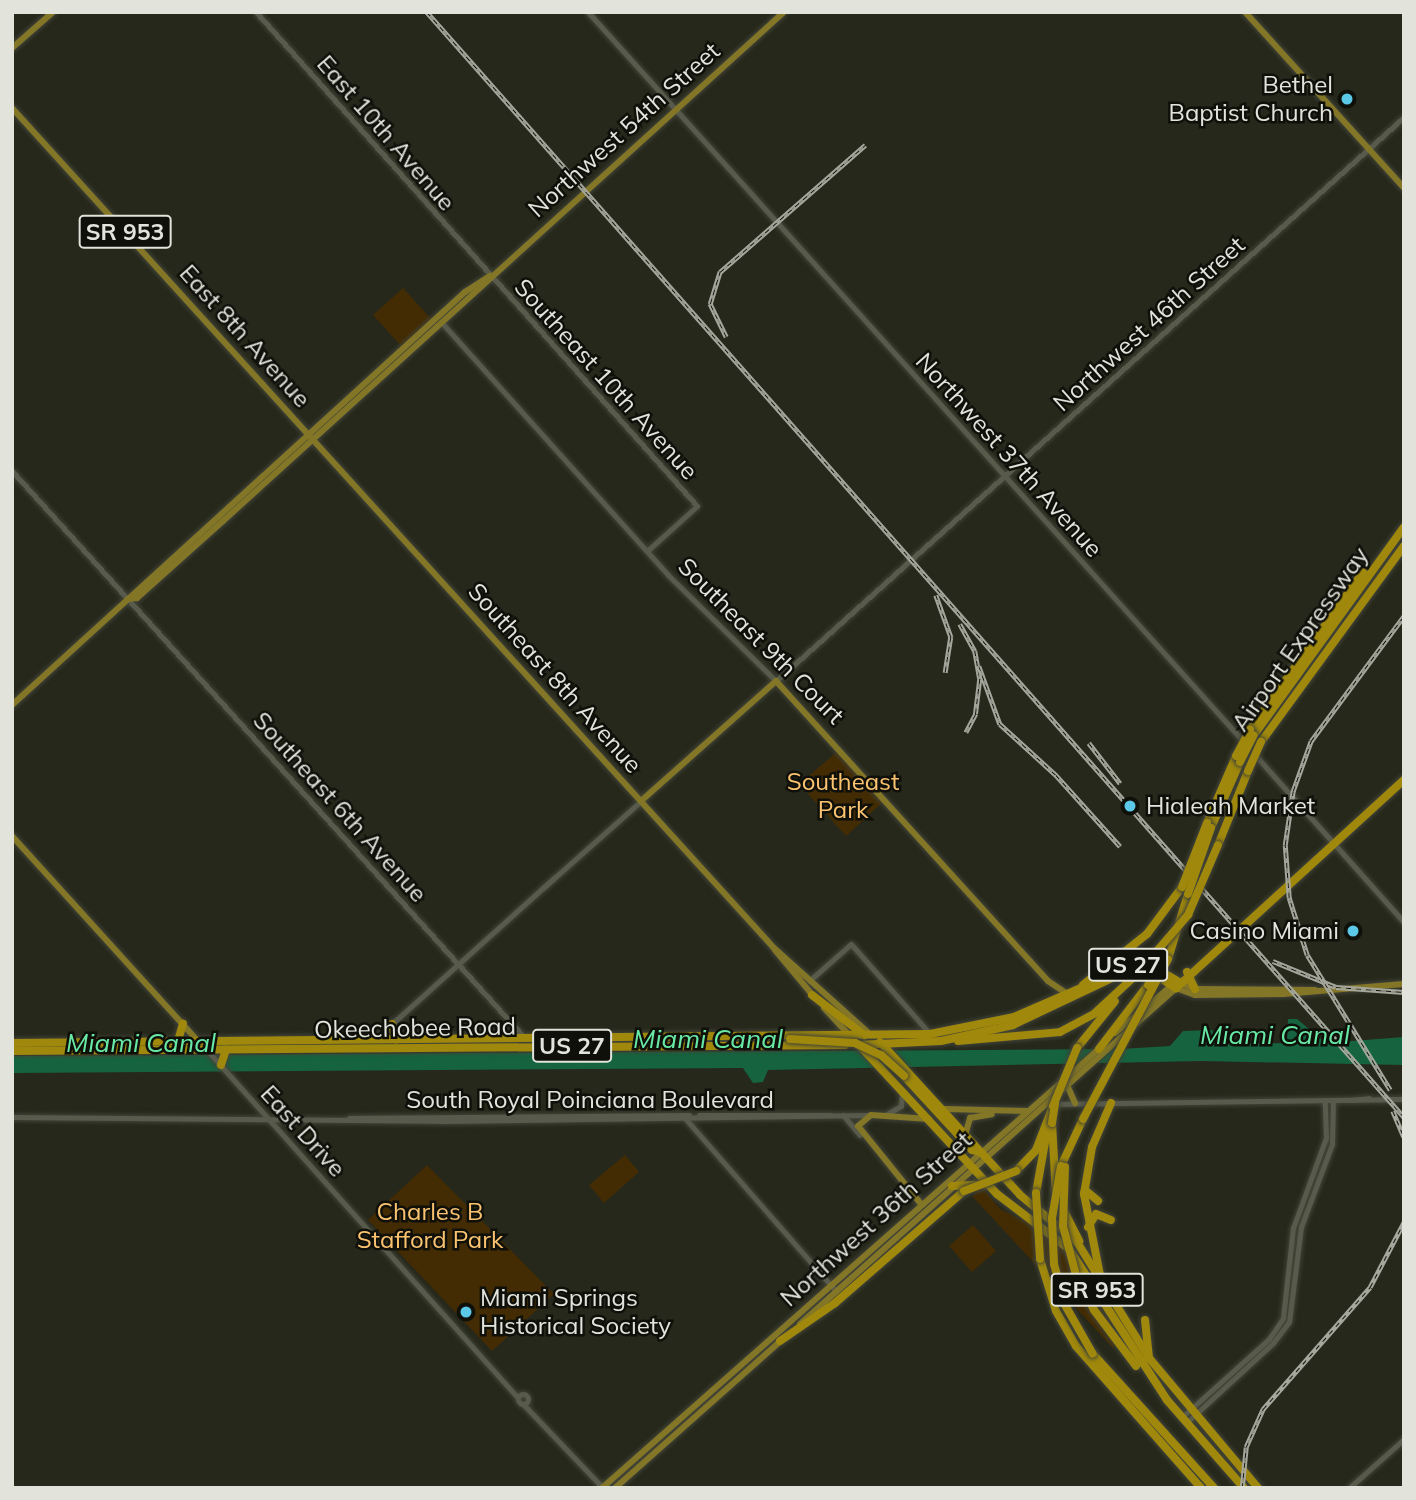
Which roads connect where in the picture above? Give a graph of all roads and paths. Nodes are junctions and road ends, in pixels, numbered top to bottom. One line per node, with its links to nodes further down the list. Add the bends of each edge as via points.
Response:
1 (53, 12): 6 (main road)
2 (256, 12): 12 (street, East 10th Avenue)
3 (589, 12): 8 (street, Northwest 37th Avenue)
4 (783, 12): 8 (main road, Northwest 54th Street)
5 (1245, 12): 10 (main road)
6 (12, 48)
7 (12, 108): 15 (main road, East 8th Avenue / SR 953)
8 (675, 108): 12 (main road, Northwest 54th Street); 17 (street, Northwest 37th Avenue)
9 (1404, 117): 10 (street, Northwest 46th Street)
10 (1368, 149): 11 (main road); 17 (street, Northwest 46th Street)
11 (1404, 188)
12 (490, 276): 13 (main road, Northwest 54th Street); 14 (main road, Northwest 54th Street, via 482,277); 21 (street, Southeast 10th Avenue, via 697,506)
13 (442, 323): 14 (main road, Northwest 54th Street); 21 (street, Southeast 9th Court)
14 (402, 354): 15 (main road, Northwest 54th Street); 15 (main road, Northwest 54th Street, via 379,380)
15 (311, 437): 18 (main road, Northwest 54th Street); 22 (main road, Northwest 54th Street); 28 (main road, Southeast 8th Avenue / SR 953)
16 (12, 471): 23 (street, Southeast 6th Avenue)
17 (1005, 476): 24 (street, Northwest 46th Street); 30 (street, Northwest 37th Avenue)
18 (218, 515): 22 (main road); 23 (main road, Northwest 54th Street)
19 (1404, 526): 26 (highway, Airport Expressway)
20 (1404, 546): 26 (highway, Airport Expressway)
21 (647, 551): 24 (street, Southeast 9th Court)
22 (186, 554): 23 (main road, Northwest 54th Street)
23 (128, 599): 25 (main road, Northwest 54th Street); 35 (street, Southeast 6th Avenue)
24 (776, 681): 28 (main road); 40 (main road, Southeast 9th Court)
25 (12, 705)
26 (1255, 735): 31 (highway, Airport Expressway, bridge, via 1238,759); 45 (highway, Airport Expressway, bridge, via 1248,771 1188,915)
27 (1404, 780): 30 (highway, Northwest 36th Street / US 27)
28 (641, 802): 33 (main road, Southeast 8th Avenue / SR 953); 35 (street)
29 (12, 836): 50 (main road)
30 (1334, 843): 32 (street, Northwest 37th Avenue); 36 (highway, Northwest 36th Street / US 27)
31 (1185, 890): 34 (highway, Airport Expressway); 41 (highway, via 1147,934)
32 (1404, 922)
33 (774, 948): 37 (main road, SR 953); 43 (main road, SR 953)
34 (1166, 958): 71 (highway, bridge); 106 (highway, Airport Expressway, bridge)
35 (458, 964): 51 (street); 57 (street, Southeast 6th Avenue)
36 (1187, 972): 38 (highway, Northwest 36th Street / US 27); 42 (highway)
37 (809, 981): 54 (main road, SR 953); 55 (street, via 851,944)
38 (1174, 984): 41 (highway, Okeechobee Road / US 27, via 1157,967 1135,963); 42 (main road); 46 (main road, Northwest 36th Street); 48 (highway, Okeechobee Road / US 27, via 1148,971 1125,971); 71 (main road, Northwest 36th Street)
39 (1404, 984): 42 (main road)
40 (1053, 986): 44 (main road, Southeast 9th Court); 47 (main road, Southeast 9th Court)
41 (1078, 989): 44 (highway, Okeechobee Road / US 27)
42 (1193, 992): 46 (main road)
43 (812, 995): 49 (main road, SR 953); 54 (highway)
44 (1068, 995): 47 (highway, Okeechobee Road / US 27)
45 (1117, 996): 60 (highway, via 1088,1018 1054,1034); 76 (highway, bridge, via 1077,1048)
46 (1166, 997): 71 (main road, Northwest 36th Street)
47 (1057, 1000): 48 (highway); 55 (highway, Okeechobee Road / US 27, via 1000,1021)
48 (1046, 1013): 60 (highway, Okeechobee Road / US 27)
49 (836, 1021): 52 (highway); 53 (main road, SR 953)
50 (183, 1024): 61 (highway); 62 (main road)
51 (392, 1024): 58 (highway); 59 (street)
52 (832, 1033): 53 (highway, Okeechobee Road / US 27); 56 (highway, Okeechobee Road / US 27)
53 (847, 1033): 54 (highway, Okeechobee Road / US 27); 67 (highway, SR 953)
54 (866, 1033): 55 (highway, Okeechobee Road / US 27); 64 (highway, SR 953)
55 (930, 1034)
56 (604, 1037): 57 (highway, Okeechobee Road / US 27); 73 (highway, bridge, via 856,1042)
57 (525, 1038): 58 (highway, Okeechobee Road / US 27)
58 (396, 1039): 59 (highway, Okeechobee Road / US 27)
59 (374, 1040): 62 (highway, Okeechobee Road / US 27); 66 (highway)
60 (945, 1040): 65 (highway, Okeechobee Road / US 27)
61 (178, 1041): 62 (highway, Okeechobee Road / US 27); 63 (highway, Okeechobee Road / US 27)
62 (197, 1041): 69 (main road)
63 (17, 1043): 68 (highway)
64 (882, 1044): 65 (highway, Okeechobee Road / US 27); 67 (highway, Okeechobee Road / US 27); 73 (highway, SR 953)
65 (904, 1047): 73 (highway)
66 (355, 1048): 67 (highway, Okeechobee Road / US 27); 70 (highway, Okeechobee Road / US 27)
67 (862, 1048): 75 (highway, SR 953)
68 (12, 1050): 69 (highway, Okeechobee Road / US 27)
69 (208, 1051): 70 (highway, Okeechobee Road / US 27); 72 (street, East Drive)
70 (224, 1051): 72 (highway)
71 (1100, 1051): 74 (main road, Northwest 36th Street); 86 (main road, Northwest 36th Street)
72 (220, 1065): 77 (street, East Drive)
73 (906, 1071): 85 (highway, SR 953); 102 (highway, via 972,1150)
74 (1067, 1085): 81 (main road); 84 (main road, Northwest 36th Street)
75 (901, 1090): 88 (street, via 901,1106); 96 (highway, SR 953)
76 (1057, 1090): 84 (highway, bridge); 97 (highway, bridge)
77 (251, 1098): 83 (street, East Drive); 93 (street, via 253,1109)
78 (1404, 1099): 80 (street)
79 (1325, 1100): 80 (street); 82 (street); 103 (street, via 1326,1138)
80 (1333, 1100): 104 (street, via 1333,1139)
81 (1075, 1103): 82 (street); 84 (street)
82 (1111, 1103): 109 (highway, via 1092,1147)
83 (258, 1106): 94 (street, East Drive); 95 (street)
84 (1049, 1106): 86 (main road); 97 (highway, bridge); 100 (main road, Northwest 36th Street)
85 (946, 1109): 87 (main road); 99 (highway, SR 953)
86 (1027, 1111): 87 (main road); 98 (main road, Northwest 36th Street); 100 (main road)
87 (994, 1113): 98 (main road, via 1005,1120); 99 (main road, via 970,1118)
88 (887, 1114): 90 (main road, South Royal Poinciana Boulevard); 96 (main road, South Royal Poinciana Boulevard)
89 (843, 1115): 90 (street, South Royal Poinciana Boulevard); 92 (street, South Royal Poinciana Boulevard); 101 (street)
90 (870, 1115): 101 (main road, via 859,1122)
91 (12, 1116): 93 (street, South Royal Poinciana Boulevard)
92 (684, 1116): 95 (street, South Royal Poinciana Boulevard); 119 (street)
93 (243, 1117): 94 (street, South Royal Poinciana Boulevard)
94 (268, 1118): 95 (street, South Royal Poinciana Boulevard); 131 (street, East Drive)
95 (281, 1118)
96 (929, 1119): 105 (highway, SR 953)
97 (1049, 1123): 116 (highway, via 1054,1186); 124 (highway, bridge, via 1033,1155 1016,1171 964,1191 835,1303); 125 (highway, bridge, via 1036,1193 1038,1247 1048,1290)
98 (1007, 1129): 102 (main road, Northwest 36th Street)
99 (966, 1132): 102 (highway, SR 953)
100 (1014, 1133): 102 (main road, Northwest 36th Street)
101 (860, 1135): 111 (main road)
102 (983, 1155): 105 (main road, Northwest 36th Street); 116 (highway, SR 953, via 1022,1198)
103 (1317, 1162): 104 (street); 123 (street, via 1293,1228 1288,1304)
104 (1324, 1165): 123 (street, via 1301,1227 1294,1308)
105 (970, 1166): 107 (highway, SR 953); 108 (main road, Northwest 36th Street); 111 (main road, Northwest 36th Street)
106 (1063, 1166): 125 (highway, Airport Expressway, bridge, via 1052,1218 1054,1264 1065,1305); 127 (highway, bridge, via 1062,1213 1075,1272 1100,1319)
107 (987, 1184): 108 (highway, via 972,1181); 127 (highway, SR 953, via 1074,1255)
108 (952, 1186): 112 (main road, Northwest 36th Street)
109 (1085, 1189): 110 (highway); 114 (highway)
110 (1098, 1201)
111 (921, 1204): 112 (main road); 115 (main road, Northwest 36th Street)
112 (920, 1218): 117 (main road, Northwest 36th Street)
113 (1111, 1220): 114 (highway, via 1096,1214)
114 (1087, 1227): 118 (highway)
115 (876, 1244): 117 (main road); 119 (main road, Northwest 36th Street)
116 (1080, 1247): 118 (highway, SR 953)
117 (875, 1257): 120 (main road, Northwest 36th Street)
118 (1100, 1280): 126 (highway, SR 953)
119 (830, 1285): 120 (street); 122 (main road, Northwest 36th Street)
120 (836, 1292): 124 (main road, Northwest 36th Street)
121 (1145, 1321): 126 (highway)
122 (784, 1326): 124 (main road); 131 (main road, Northwest 36th Street)
123 (1271, 1341): 128 (street)
124 (779, 1342): 132 (main road, Northwest 36th Street)
125 (1089, 1357): 133 (highway); 134 (highway, Airport Expressway)
126 (1149, 1359): 128 (highway, SR 953)
127 (1167, 1400): 129 (highway, SR 953)
128 (1191, 1412): 129 (street); 136 (highway, SR 953)
129 (1184, 1420): 135 (highway, SR 953)
130 (1404, 1439): 137 (street)
131 (603, 1487)
132 (615, 1488)
133 (1200, 1488)
134 (1213, 1488)
135 (1244, 1488)
136 (1258, 1488)
137 (1349, 1488)

